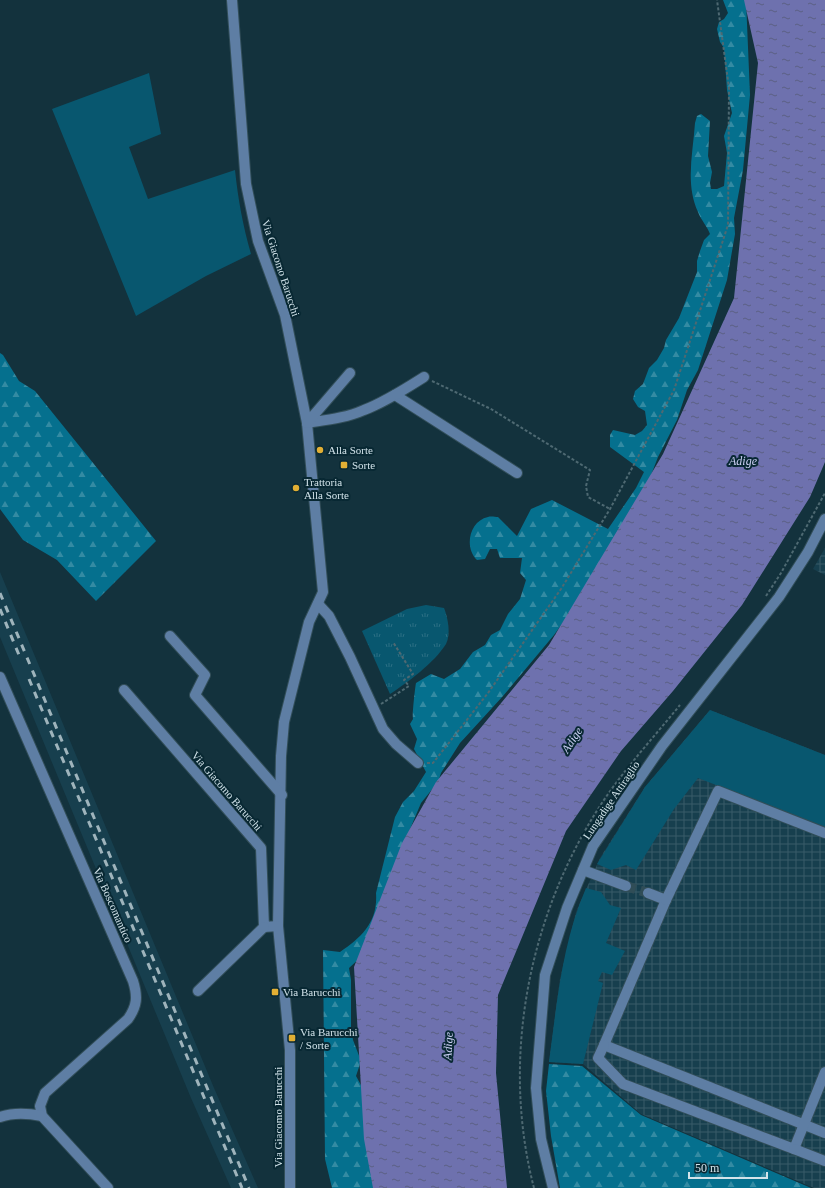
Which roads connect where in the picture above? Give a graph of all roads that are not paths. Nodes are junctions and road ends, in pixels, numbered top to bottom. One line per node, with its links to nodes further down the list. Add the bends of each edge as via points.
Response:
1 (232, 0): 5 (street, Via Giacomo Barucchi, via 246,184 258,240 285,315)
2 (350, 373): 5 (street)
3 (424, 378): 4 (street)
4 (395, 395): 5 (street, via 363,411); 6 (street)
5 (307, 423): 8 (street, Via Giacomo Barucchi, via 323,592)
6 (517, 473)
7 (825, 519): 15 (street, Lungadige Attiraglio, via 808,552 779,597 662,746 593,846)
8 (318, 604): 12 (street, via 329,616 383,729); 13 (street, Via Giacomo Barucchi, via 309,622 284,722 281,756)
9 (170, 636): 13 (street, via 205,675 195,695)
10 (0, 677): 25 (street, Via Boscomantico, via 138,996 128,1019 45,1093 40,1106)
11 (124, 690): 20 (street, Via Giacomo Barucchi, via 261,848)
12 (418, 763)
13 (282, 795): 19 (street, Via Giacomo Barucchi)
14 (825, 833): 18 (street, via 718,791)
15 (583, 870): 16 (street); 32 (street, Lungadige Attiraglio, via 566,908 545,974 536,1088 541,1139)
16 (626, 886)
17 (648, 893): 18 (street)
18 (666, 900): 22 (street)
19 (278, 926): 20 (street); 31 (street, Via Giacomo Barucchi, via 290,1050)
20 (264, 927): 21 (street)
21 (198, 991)
22 (604, 1045): 26 (street); 28 (street, via 598,1058 623,1084)
23 (825, 1072): 26 (street)
24 (3, 1114): 25 (street, via 26,1113)
25 (42, 1116): 30 (street)
26 (804, 1124): 27 (street); 28 (street)
27 (825, 1133)
28 (794, 1149): 29 (street)
29 (825, 1160)
30 (108, 1188)
31 (290, 1188)
32 (553, 1188)

